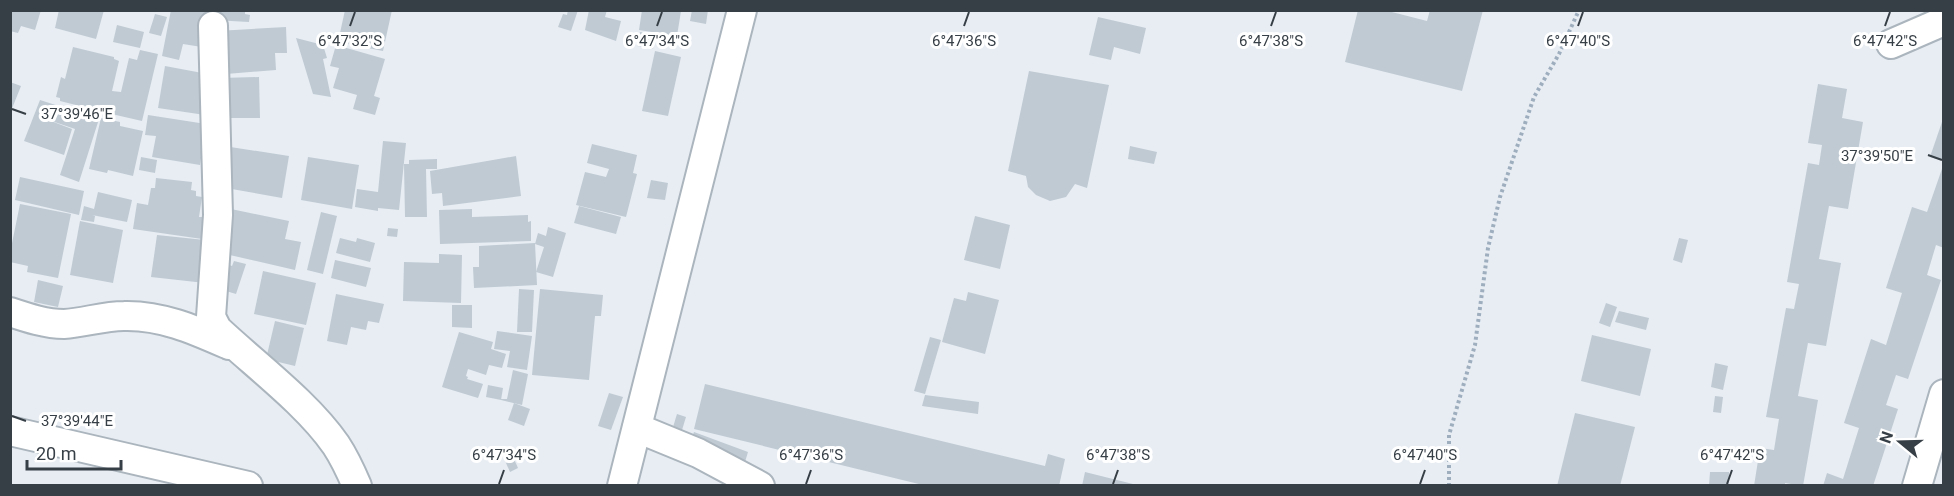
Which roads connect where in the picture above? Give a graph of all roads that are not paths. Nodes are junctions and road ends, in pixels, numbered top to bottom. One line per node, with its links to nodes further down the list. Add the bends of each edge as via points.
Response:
1 (742, 10): 8 (street)
2 (1944, 21): 4 (street)
3 (213, 26): 6 (street, via 218,215 211,317 217,329)
4 (1891, 44)
5 (10, 312): 6 (street, via 64,324 125,316 152,318 193,329)
6 (239, 349): 11 (street, via 321,426)
7 (1944, 394): 14 (street)
8 (637, 428): 12 (street); 13 (street, via 698,453)
9 (10, 431): 10 (street)
10 (248, 486)
11 (357, 486)
12 (622, 486)
13 (760, 486)
14 (1917, 486)

